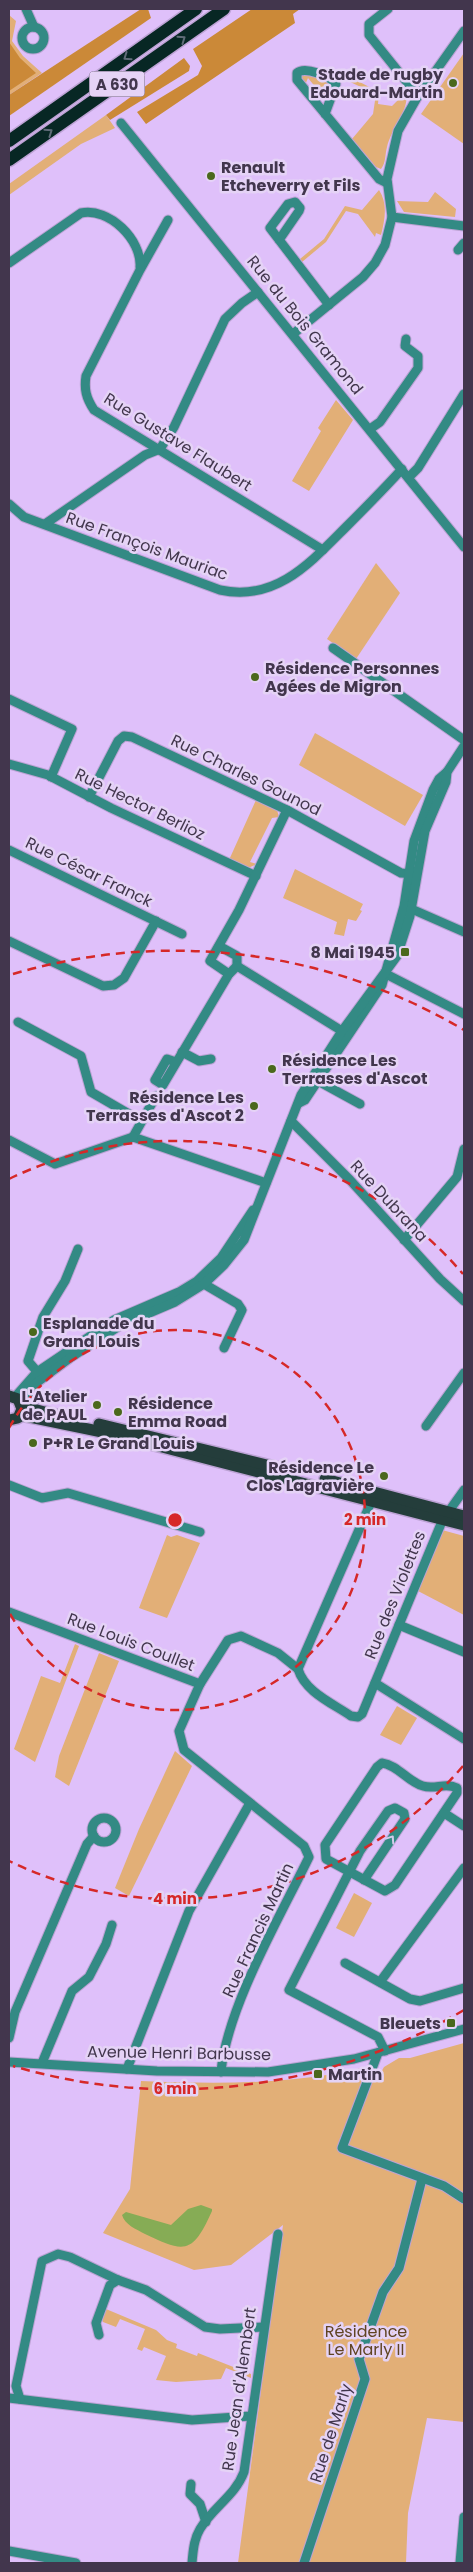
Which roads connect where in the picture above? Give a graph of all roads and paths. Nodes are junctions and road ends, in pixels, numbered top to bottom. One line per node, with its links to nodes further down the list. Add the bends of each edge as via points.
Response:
1 (26, 9): 5 (street)
2 (196, 9): 10 (highway, A 630, one-way to 10)
3 (224, 9): 11 (highway, A 630, one-way to 3)
4 (388, 9): 7 (street, via 369,24 369,35)
5 (34, 26)
6 (464, 31): 7 (street)
7 (418, 96): 12 (street, via 398,131)
8 (325, 114): 8 (street, via 297,80 299,70 333,80 336,84); 12 (street, via 377,178)
9 (121, 123): 19 (street, Rue du Bois Gramond)
10 (9, 141)
11 (9, 160)
12 (387, 183): 13 (street)
13 (392, 217): 15 (street); 20 (street, via 385,245 375,263)
14 (168, 220): 18 (street, Rue Gustave Flaubert)
15 (464, 226)
16 (279, 240): 20 (street)
17 (9, 263): 18 (street, via 81,213 93,212 111,219 134,242 141,258)
18 (140, 270): 25 (street, Rue Gustave Flaubert, via 86,376 86,395 94,410)
19 (258, 292): 21 (street, Rue du Bois Gramond); 25 (street, via 225,319 174,427)
20 (329, 305): 21 (street)
21 (293, 334): 24 (street, Rue du Bois Gramond)
22 (406, 339): 24 (street, via 405,346 418,356 418,368 380,422)
23 (464, 394): 27 (street)
24 (370, 429): 26 (street, Rue du Bois Gramond)
25 (160, 449): 29 (street, via 145,455); 31 (street, Rue Gustave Flaubert)
26 (402, 470): 27 (street, Rue du Bois Gramond); 31 (street, Rue François Mauriac)
27 (409, 478): 30 (street, Rue du Bois Gramond)
28 (9, 504): 29 (street, Rue François Mauriac, via 24,517)
29 (45, 524): 31 (street, Rue François Mauriac, via 220,590 236,593 252,592 279,582 307,566)
30 (464, 547)
31 (322, 550)
32 (333, 648): 34 (street)
33 (9, 698): 37 (street, via 72,729)
34 (464, 740)
35 (464, 746): 41 (street, via 448,772 431,813)
36 (9, 764): 37 (street, Rue Hector Berlioz)
37 (51, 777): 38 (street, Rue Hector Berlioz)
38 (89, 797): 39 (street, Rue Charles Gounod, via 118,741 127,736); 42 (street, Rue Hector Berlioz)
39 (288, 810): 41 (street, Rue Charles Gounod, via 400,873); 42 (street)
40 (9, 850): 44 (street, Rue César Franck)
41 (412, 874): 43 (street)
42 (256, 876): 48 (street)
43 (408, 907): 45 (street); 51 (street)
44 (156, 920): 46 (street, Rue César Franck); 47 (street, via 124,978 109,987)
45 (464, 932)
46 (182, 934)
47 (9, 940)
48 (219, 946): 49 (street, via 237,956); 50 (street, via 210,962)
49 (237, 966): 50 (street); 54 (street)
50 (229, 974): 55 (street)
51 (386, 974): 52 (street); 54 (street); 58 (street, via 382,985)
52 (464, 1014)
53 (18, 1022): 62 (street, via 81,1056 91,1092)
54 (342, 1031): 60 (street)
55 (182, 1052): 56 (street, via 200,1062); 57 (street)
56 (211, 1060)
57 (176, 1062)
58 (318, 1081): 60 (street, via 305,1100); 61 (street)
59 (156, 1096): 62 (street)
60 (299, 1103): 63 (street)
61 (360, 1104)
62 (141, 1121): 64 (street)
63 (292, 1121): 67 (street); 69 (street, Rue Dubrana)
64 (133, 1137): 65 (street, via 55,1164); 67 (street)
65 (9, 1140)
66 (464, 1149): 69 (street, via 457,1177)
67 (266, 1183): 68 (street)
68 (256, 1205): 71 (street, via 244,1240 224,1266); 75 (street, via 221,1258 197,1281 114,1320)
69 (404, 1240): 72 (street, Rue Dubrana)
70 (78, 1249): 75 (street, via 65,1281 43,1317 28,1360)
71 (204, 1284): 73 (street, via 238,1304 242,1310); 75 (street, via 175,1302 114,1329)
72 (464, 1301)
73 (224, 1348)
74 (464, 1373): 77 (street)
75 (40, 1375): 76 (street)
76 (14, 1410): 80 (main road)
77 (426, 1426)
78 (9, 1485): 84 (street, via 42,1498 68,1493)
79 (464, 1490): 81 (street)
80 (374, 1496): 81 (main road); 88 (street)
81 (446, 1515): 82 (main road); 83 (main road); 86 (street, Rue des Violettes)
82 (464, 1516)
83 (464, 1525)
84 (200, 1532)
85 (9, 1612): 89 (street, Rue Louis Coullet)
86 (399, 1625): 87 (street); 90 (street, Rue des Violettes)
87 (464, 1652)
88 (298, 1669): 89 (street, Rue Louis Coullet, via 278,1653 240,1636 228,1640); 91 (street, Rue Louis Coullet, via 307,1687 351,1716)
89 (200, 1684): 93 (street, Rue Francis Martin, via 179,1731 180,1741 184,1750)
90 (375, 1684): 91 (street, Rue des Violettes); 92 (street, Rue des Violettes)
91 (358, 1717)
92 (464, 1739)
93 (250, 1802): 109 (street, via 189,1911); 110 (street, Rue Francis Martin, via 304,1846 310,1857 245,1991)
94 (444, 1813): 95 (street); 98 (street, via 458,1793 457,1788 449,1784 423,1786 389,1764 382,1763 325,1845 326,1859); 99 (street, via 391,1889 385,1890)
95 (464, 1826)
96 (94, 1836): 105 (street, via 87,1844 15,2012)
97 (464, 1868): 102 (street)
98 (350, 1874): 99 (street); 99 (street, one-way to 98, via 405,1819 404,1813 395,1808 388,1811 360,1851); 106 (street, via 289,1990 378,2037)
99 (364, 1880)
100 (112, 1925): 108 (street, via 89,1976 72,1991)
101 (345, 1963): 102 (street)
102 (380, 1982): 103 (street, via 420,2001)
103 (464, 1988)
104 (464, 2029): 106 (street, Avenue Henri Barbusse)
105 (9, 2038)
106 (382, 2052): 110 (street, Avenue Henri Barbusse, via 282,2070); 111 (street, via 342,2148)
107 (9, 2062): 108 (street, Avenue Henri Barbusse)
108 (42, 2063): 109 (street, Avenue Henri Barbusse)
109 (127, 2069): 110 (street, Avenue Henri Barbusse)
110 (221, 2072)
111 (422, 2179): 112 (street, via 444,2186); 127 (street, Rue de Marly, via 399,2268 383,2292 358,2359 365,2379)
112 (464, 2199)
113 (278, 2234): 115 (street, Rue Jean d'Alembert)
114 (118, 2280): 115 (street, via 146,2290 205,2327); 116 (street, via 110,2285 96,2323); 118 (street, via 58,2254 42,2261 16,2386)
115 (263, 2327): 119 (street, Rue Jean d'Alembert)
116 (99, 2335)
117 (9, 2398): 118 (street)
118 (20, 2399): 119 (street, via 192,2420)
119 (251, 2416): 122 (street, Rue Jean d'Alembert, via 244,2472 235,2491)
120 (191, 2484): 122 (street, via 190,2494 200,2504)
121 (464, 2517): 124 (street)
122 (206, 2522): 126 (street, Rue Jean d'Alembert, via 197,2536)
123 (9, 2551): 125 (street)
124 (461, 2560)
125 (76, 2563)
126 (192, 2563)
127 (304, 2563)

